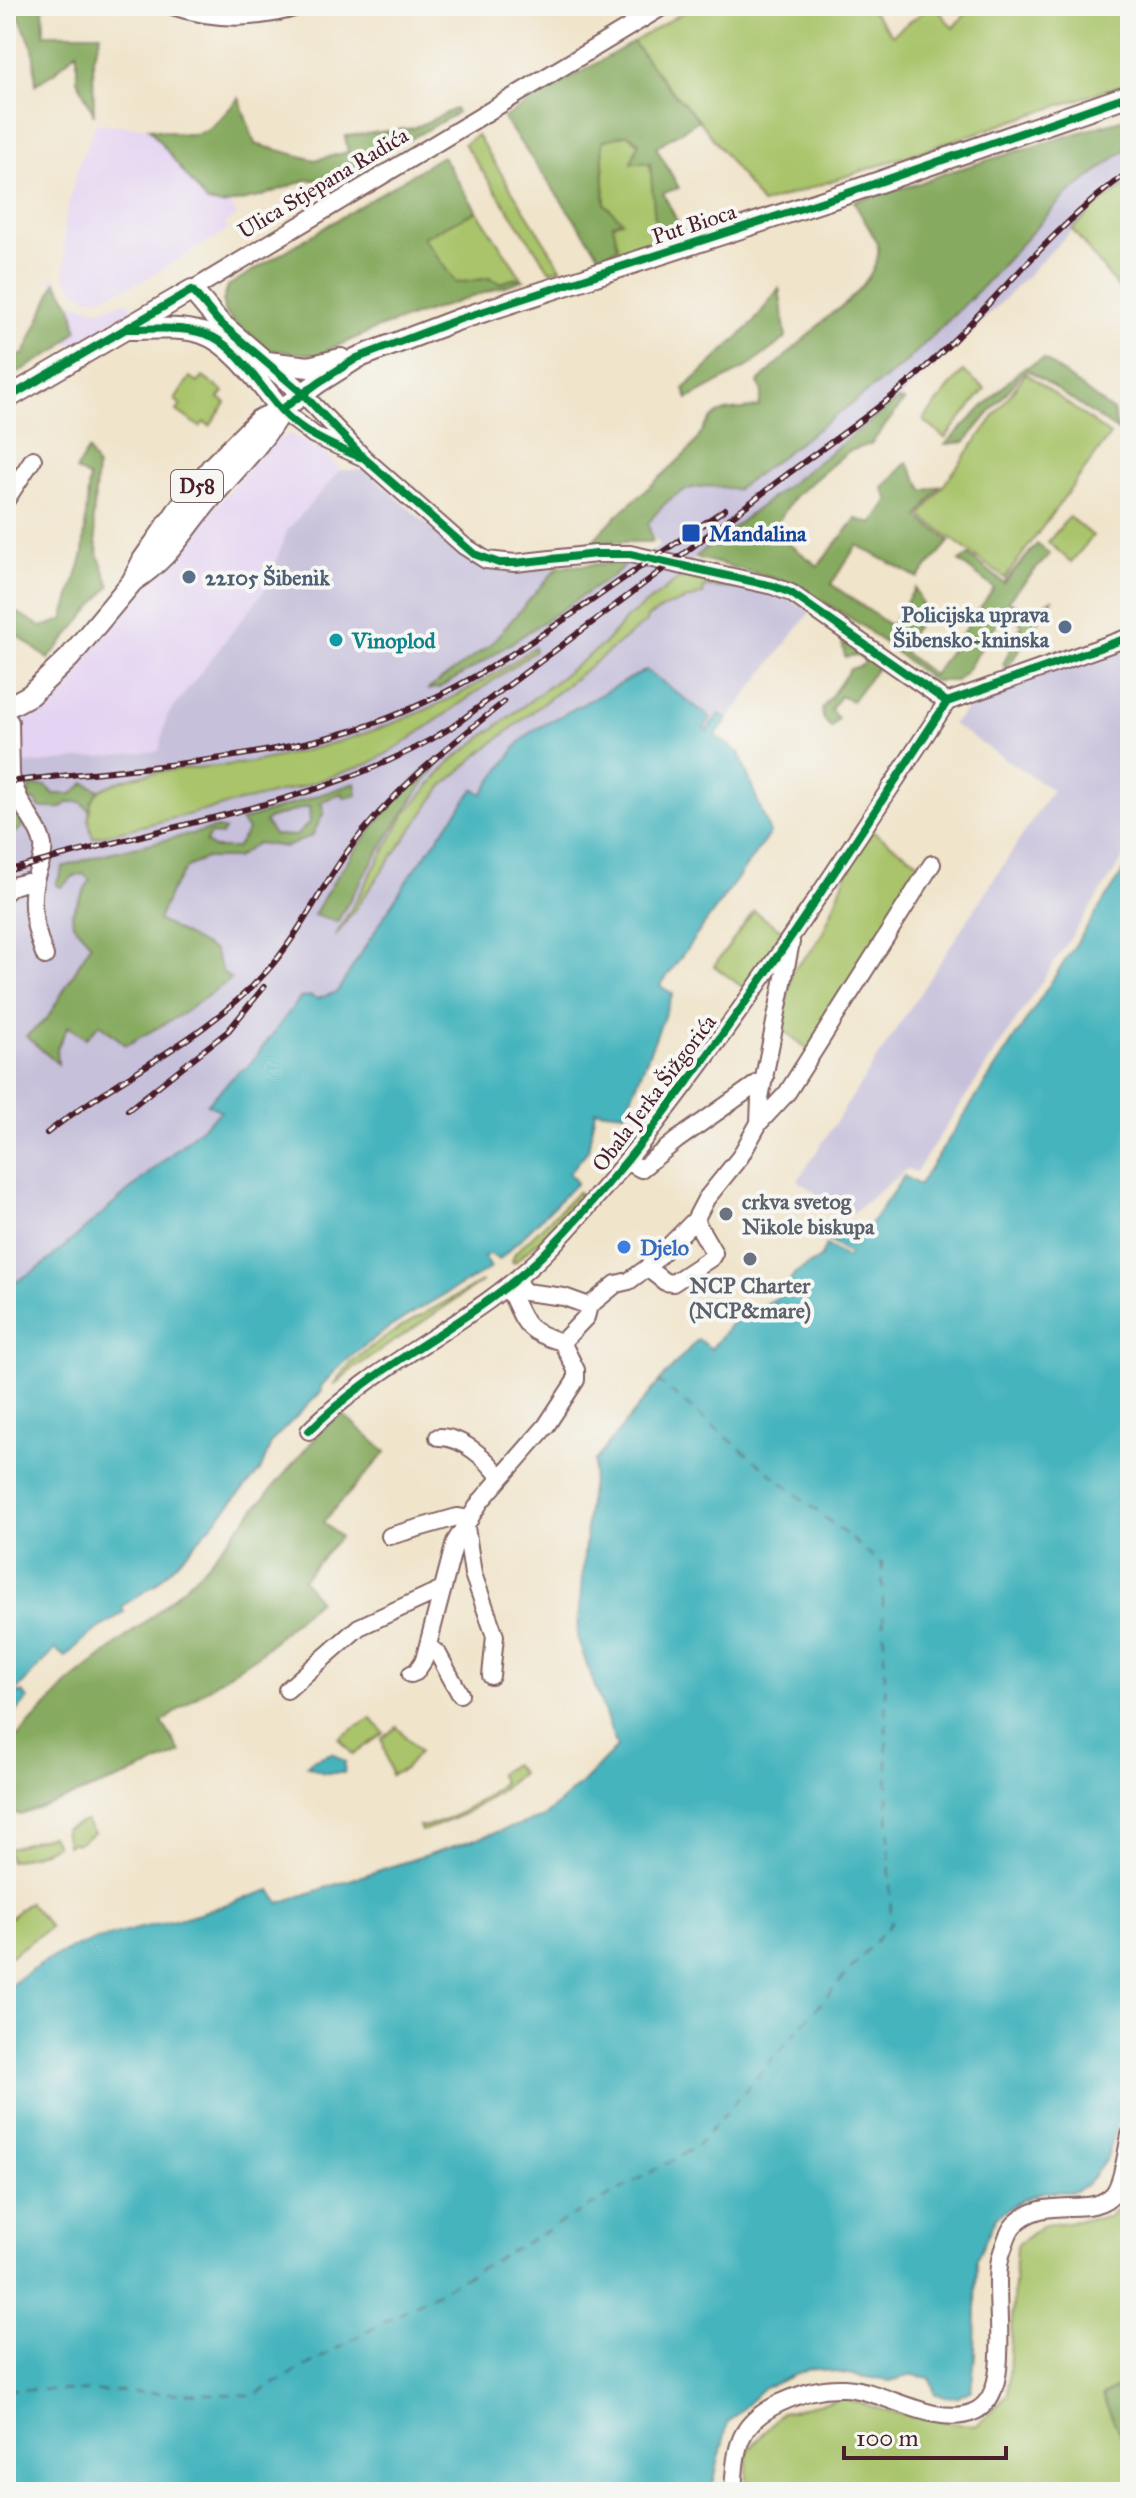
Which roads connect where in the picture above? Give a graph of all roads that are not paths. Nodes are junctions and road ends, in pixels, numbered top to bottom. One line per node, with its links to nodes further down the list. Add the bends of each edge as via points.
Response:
1 (172, 6): 2 (street, via 231,17)
2 (301, 6)
3 (664, 6): 5 (street, Ulica Stjepana Radića)
4 (1130, 95): 8 (main road, Put Bioca / D58)
5 (188, 292): 6 (main road, Ulica Stjepana Radića); 7 (main road, via 183,310); 9 (main road)
6 (127, 329): 7 (main road); 11 (main road, Ulica Stjepana Radića)
7 (199, 332): 12 (main road, via 222,343)
8 (357, 358): 9 (main road, via 309,367); 10 (main road, Put Bioca / D58)
9 (263, 361): 10 (main road)
10 (302, 393): 12 (main road, Put Bioca / D58); 13 (street)
11 (6, 399)
12 (281, 410): 13 (street, via 314,435); 18 (main road, D58, via 259,420 212,467 132,582 55,674)
13 (364, 458): 17 (street, via 486,560 515,563 630,554 773,586 791,593)
14 (33, 459): 15 (street)
15 (6, 500)
16 (1130, 637): 17 (street)
17 (947, 702): 24 (street, Obala Jerka Šižgorića)
18 (6, 708)
19 (6, 717): 20 (street)
20 (9, 770): 22 (street, via 43,847)
21 (932, 864): 27 (street, via 787,1093)
22 (35, 880): 23 (street); 25 (street, via 36,933)
23 (6, 892)
24 (792, 937): 26 (street); 28 (street, Obala Jerka Šižgorića)
25 (45, 956)
26 (765, 1078): 27 (street); 28 (street, via 641,1169)
27 (759, 1123): 29 (street)
28 (628, 1162): 31 (street, Obala Jerka Šižgorića)
29 (695, 1220): 30 (street); 30 (street, via 714,1253 711,1258 673,1283)
30 (647, 1268): 32 (street)
31 (512, 1283): 32 (street, via 525,1292); 33 (street, via 528,1328); 34 (street, Obala Jerka Šižgorića, via 344,1398)
32 (589, 1306): 33 (street, via 586,1317)
33 (562, 1342): 36 (street, via 576,1380 546,1426)
34 (309, 1431)
35 (438, 1437): 36 (street, via 447,1436 487,1459)
36 (500, 1477): 37 (street)
37 (468, 1523): 38 (street, via 457,1517); 39 (street, via 455,1542); 42 (street, via 473,1574 495,1636)
38 (390, 1536)
39 (442, 1589): 40 (street); 43 (street, via 359,1627)
40 (428, 1646): 41 (street); 44 (street)
41 (411, 1674)
42 (491, 1676)
43 (287, 1690)
44 (460, 1694)
45 (1130, 2135): 46 (street, via 1115,2192 1098,2206 1033,2210 1012,2226 1000,2258 999,2368 990,2398 975,2412 954,2415 914,2408 847,2388 808,2390 764,2411 740,2436)
46 (733, 2492)

